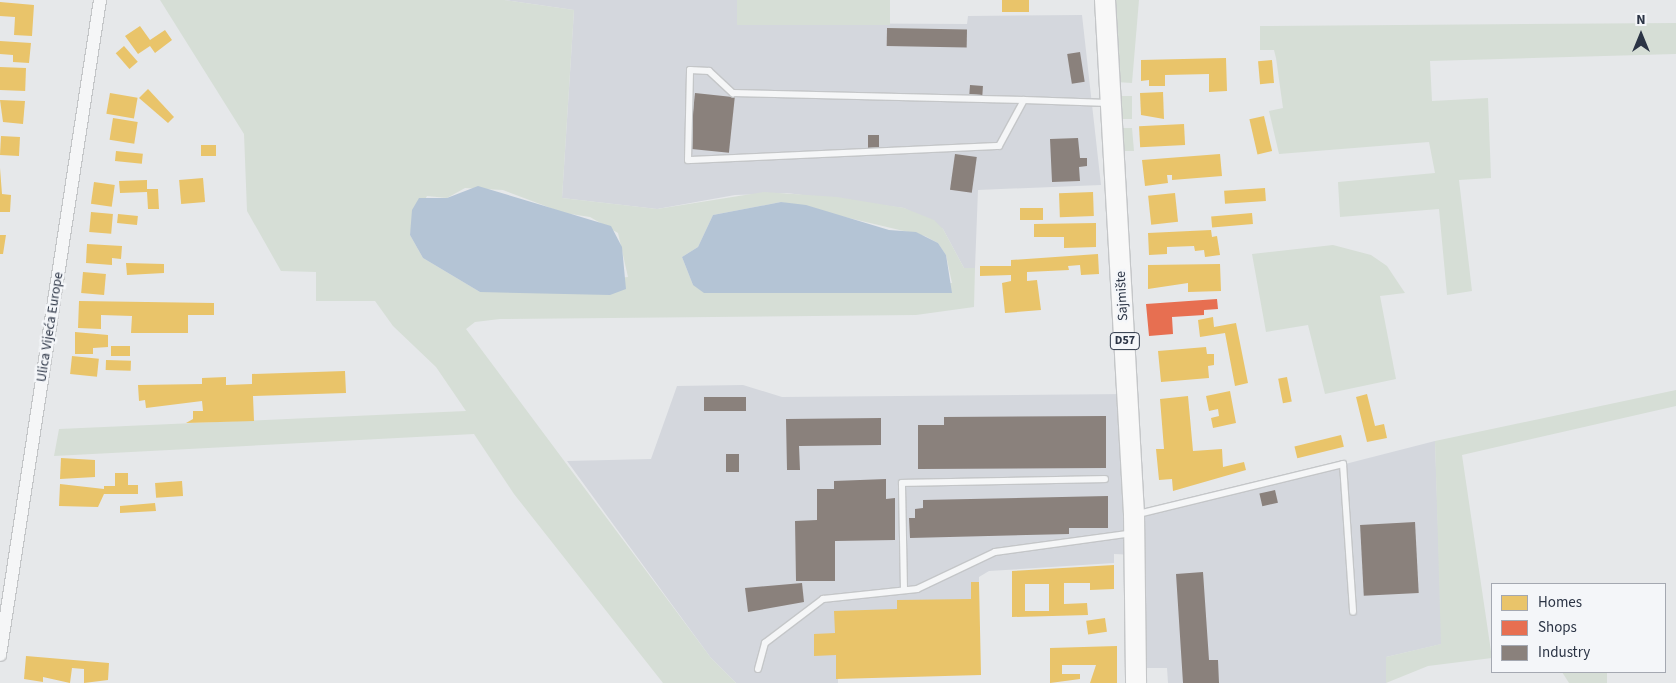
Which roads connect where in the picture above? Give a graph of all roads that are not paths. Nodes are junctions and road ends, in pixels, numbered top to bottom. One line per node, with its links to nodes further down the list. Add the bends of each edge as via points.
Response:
1 (100, 0): 9 (street, Ulica Vijeća Europe)
2 (1105, 0): 4 (main road, Sajmište / D57)
3 (1024, 100): 3 (lane, via 998,146 688,160 690,70 709,71 733,93); 4 (lane)
4 (1110, 102): 6 (main road, Sajmište / D57)
5 (1104, 478): 7 (lane, via 902,483)
6 (1134, 524): 7 (lane, via 995,552 940,582); 8 (lane, via 1154,514 1343,464); 11 (main road, Sajmište / D57)
7 (904, 590): 10 (lane, via 823,599 765,643)
8 (1353, 612)
9 (0, 655)
10 (758, 669)
11 (1136, 683)

